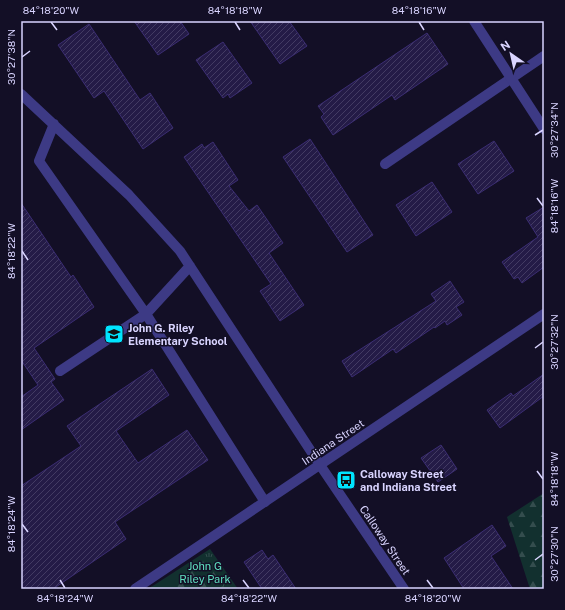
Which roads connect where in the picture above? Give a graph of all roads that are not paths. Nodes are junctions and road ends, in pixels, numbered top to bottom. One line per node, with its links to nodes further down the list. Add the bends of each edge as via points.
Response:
1 (474, 21): 3 (street)
2 (544, 56): 3 (street)
3 (511, 78): 6 (street); 7 (street)
4 (21, 94): 5 (street, Calloway Street)
5 (54, 124): 8 (street, Calloway Street, via 129,195 180,251); 9 (street, via 39,161)
6 (544, 129)
7 (385, 164)
8 (190, 266): 9 (street); 12 (street, Calloway Street)
9 (146, 314): 11 (street); 13 (street)
10 (544, 314): 12 (street, Indiana Street)
11 (60, 371)
12 (320, 465): 13 (street, Indiana Street); 15 (street, Calloway Street)
13 (265, 502): 14 (street, Indiana Street)
14 (135, 589)
15 (404, 589)

